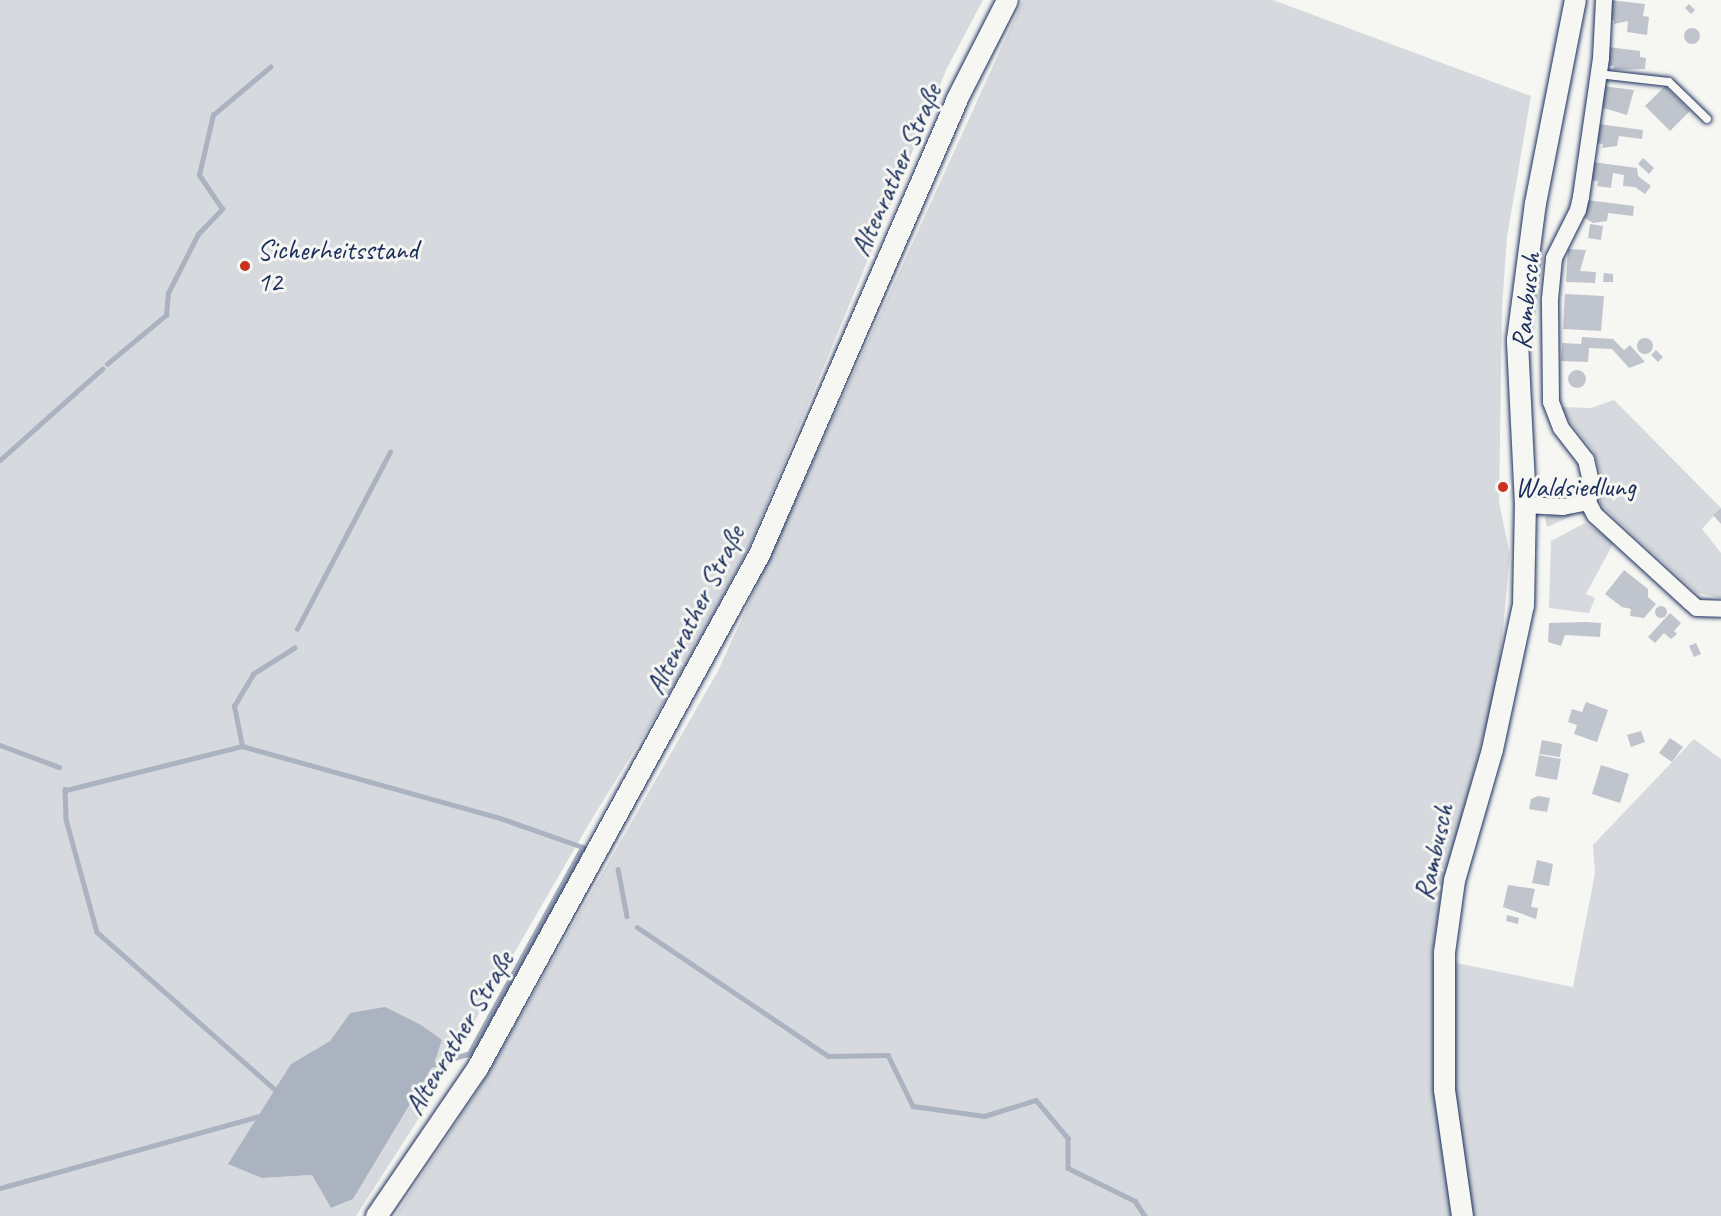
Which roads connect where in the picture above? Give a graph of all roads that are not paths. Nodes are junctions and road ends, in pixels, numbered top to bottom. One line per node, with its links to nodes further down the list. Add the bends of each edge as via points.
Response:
1 (1007, 0): 9 (street, Altenrather Straße, via 956,100 759,554 477,1068)
2 (1575, 0): 7 (street, Rambusch, via 1523,273 1517,377)
3 (1604, 0): 4 (street, Rambusch)
4 (1598, 74): 5 (lane, via 1669,82); 6 (street, Rambusch, via 1578,210 1554,258 1549,337 1551,402 1561,428 1587,460 1592,486)
5 (1707, 119)
6 (1588, 502): 7 (street, via 1563,507); 8 (street, via 1595,515 1697,608)
7 (1525, 505): 10 (street, Rambusch, via 1523,605 1516,647 1454,880 1444,952 1444,1089)
8 (1721, 609)
9 (376, 1216)
10 (1462, 1216)

